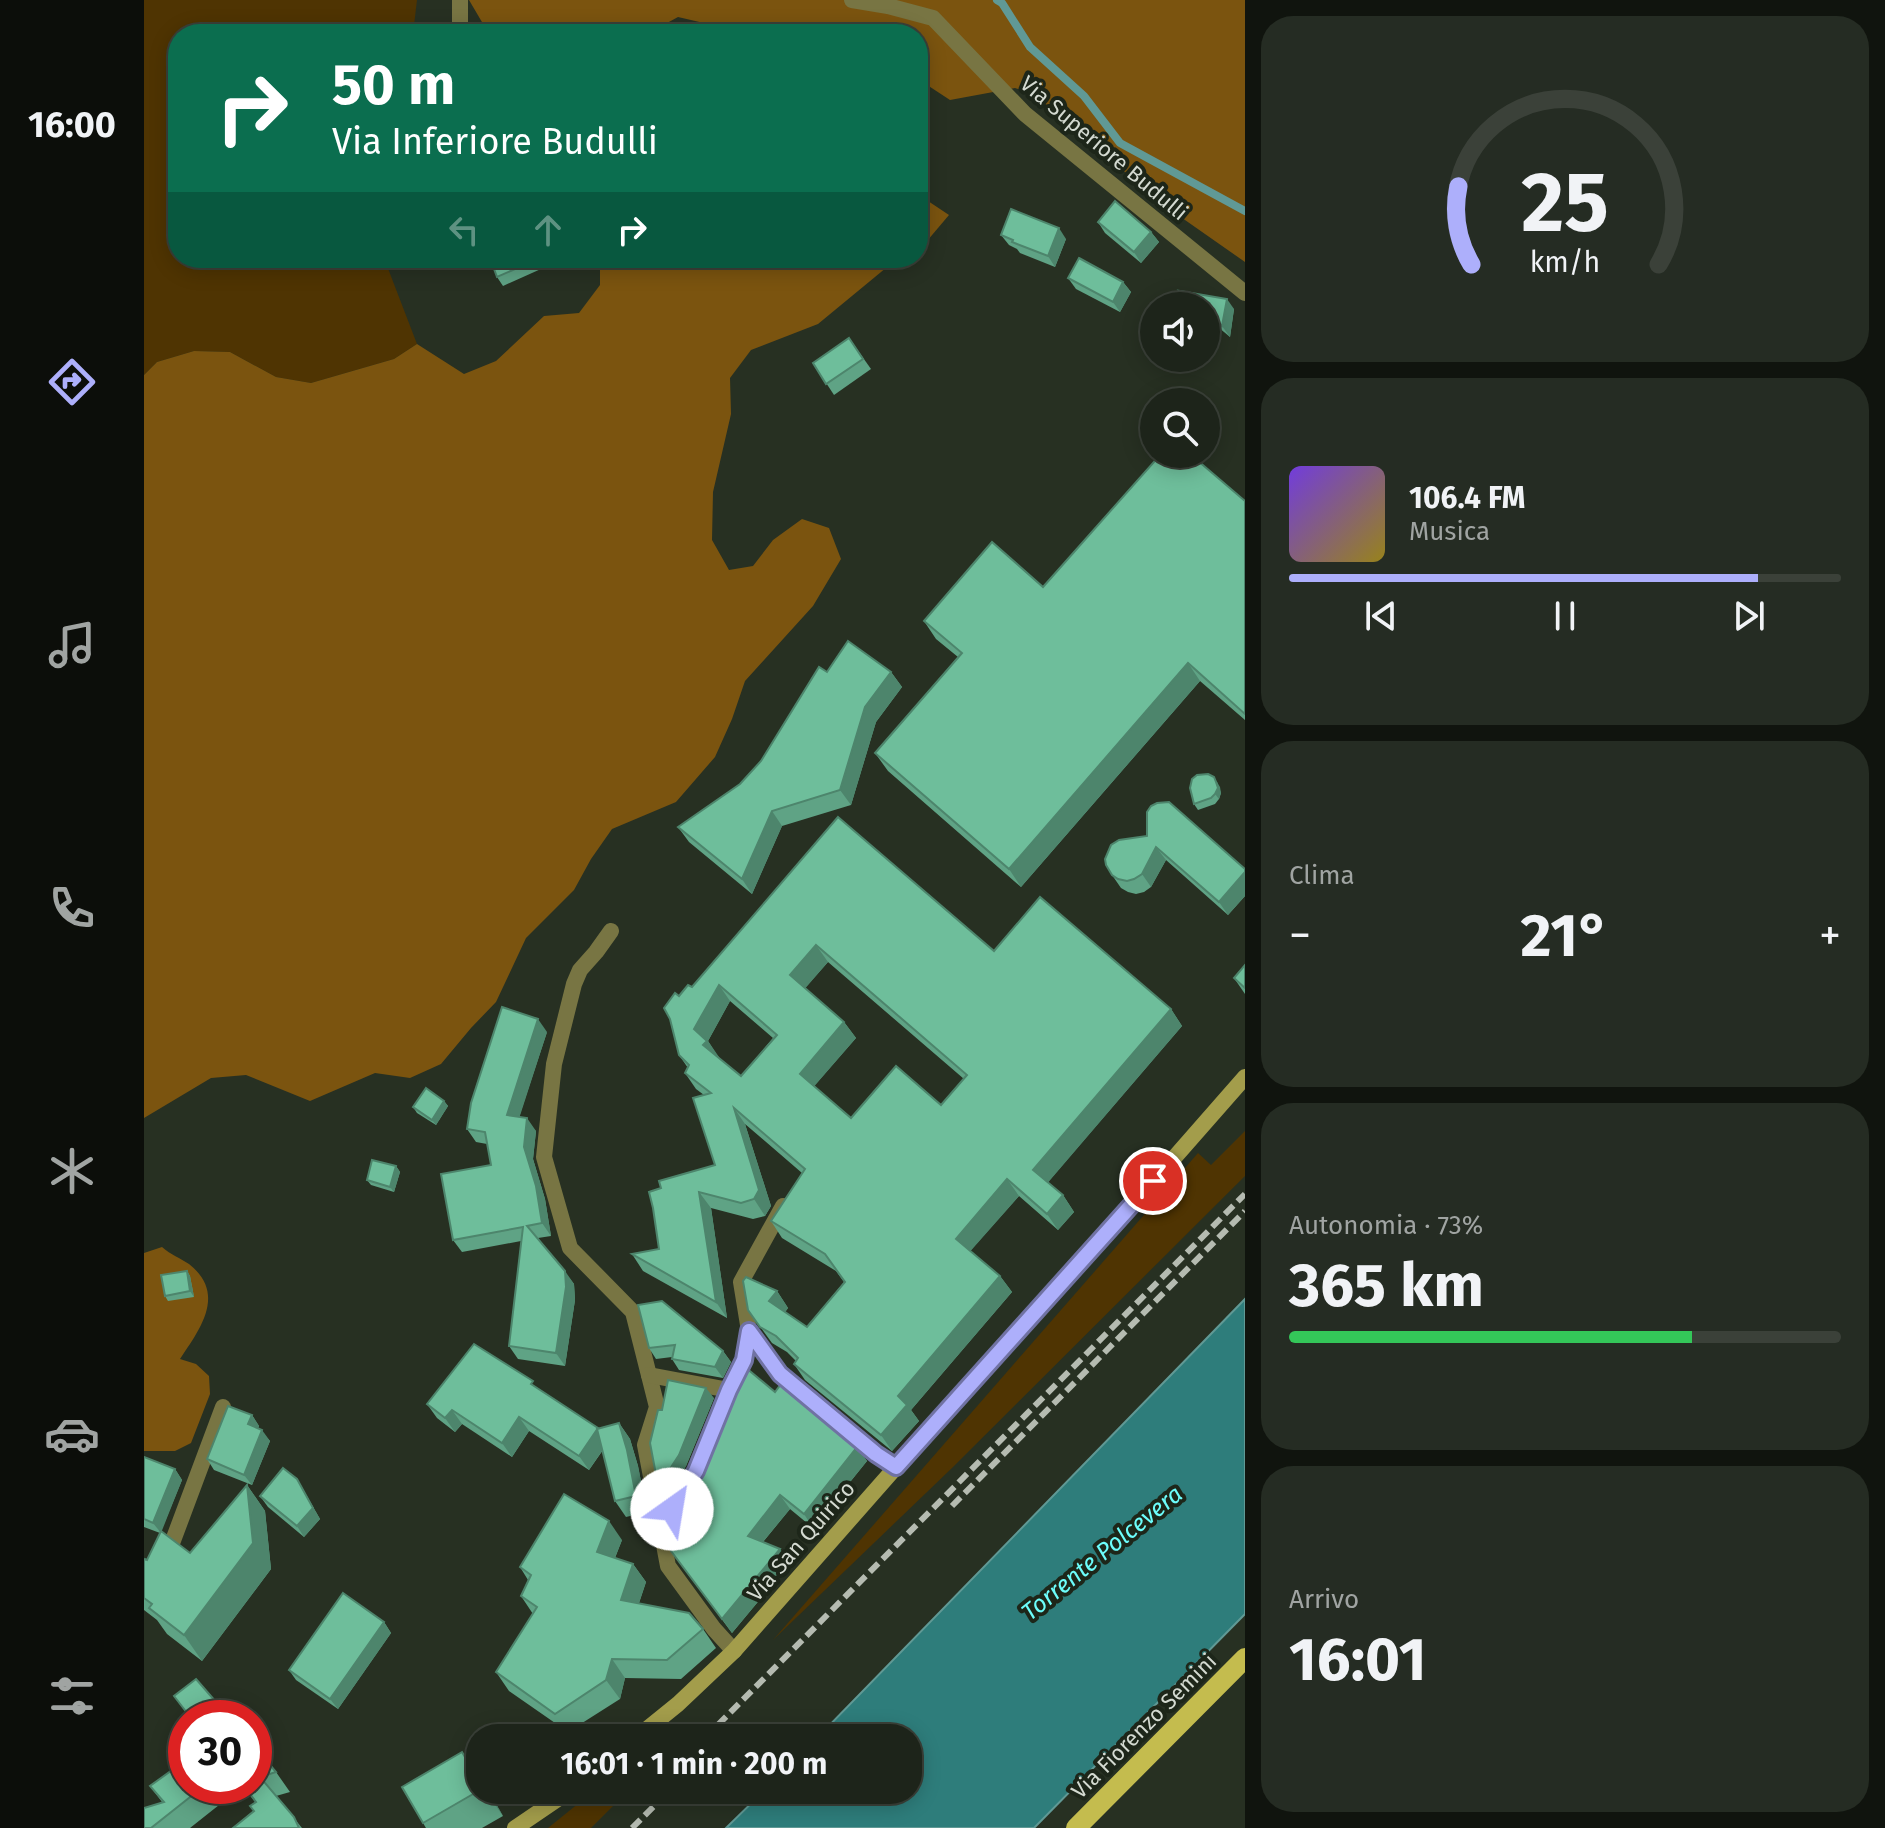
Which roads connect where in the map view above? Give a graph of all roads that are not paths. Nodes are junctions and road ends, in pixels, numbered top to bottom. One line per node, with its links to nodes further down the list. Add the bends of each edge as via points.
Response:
1 (460, 0): 3 (street)
2 (852, 0): 4 (street, Via Superiore Budulli, via 933,18 1025,114)
3 (460, 24)
4 (1245, 293)
5 (611, 931): 9 (street, via 574,984 554,1064 544,1157 570,1248 633,1312)
6 (1245, 1077): 12 (main road, Via San Quirico)
7 (787, 1199): 8 (street, via 741,1282)
8 (749, 1331): 9 (street, via 744,1360 726,1397); 12 (street, via 780,1374)
9 (649, 1375): 13 (street, via 657,1407 645,1445)
10 (223, 1407): 14 (street, via 162,1570)
11 (702, 1457): 13 (street)
12 (896, 1467): 15 (main road, Via San Quirico)
13 (660, 1528): 15 (street, via 668,1566)
14 (144, 1591)
15 (734, 1651): 17 (main road, Via San Quirico)
16 (1245, 1658): 20 (main road, Via Fiorenzo Semini)
17 (653, 1724)
18 (550, 1804): 19 (main road)
19 (515, 1828)
20 (1076, 1828)

